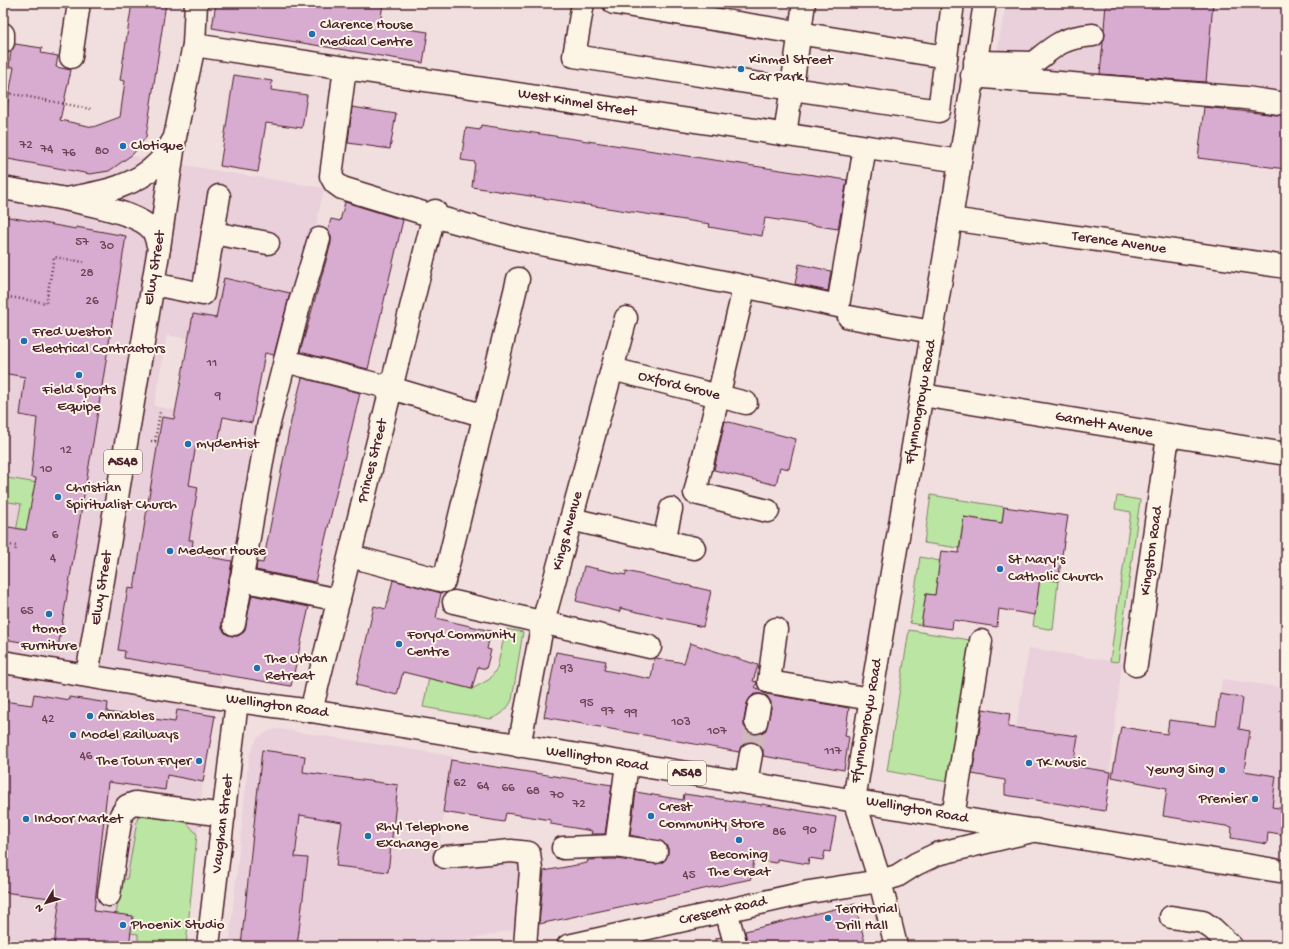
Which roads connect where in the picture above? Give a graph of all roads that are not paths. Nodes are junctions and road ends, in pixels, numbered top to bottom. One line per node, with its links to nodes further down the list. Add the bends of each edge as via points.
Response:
1 (196, 3): 12 (street, Elwy Street)
2 (583, 3): 17 (street, via 574,56)
3 (614, 3): 8 (street)
4 (804, 3): 8 (street)
5 (953, 3): 14 (street)
6 (985, 3): 16 (street, Ffynnongroyw Road)
7 (71, 14): 13 (street)
8 (800, 33): 14 (street); 17 (street)
9 (3, 34): 11 (street)
10 (1093, 35): 16 (street, via 1078,36 1059,42 1033,63)
11 (3, 42)
12 (194, 45): 15 (street, West Kinmel Street); 20 (street, Elwy Street)
13 (71, 57)
14 (946, 57): 17 (street, via 939,111)
15 (346, 68): 19 (street, West Kinmel Street); 26 (street, via 331,176 335,183 342,188)
16 (973, 69): 18 (street); 22 (street, Ffynnongroyw Road)
17 (792, 89): 19 (street)
18 (1286, 104)
19 (785, 135): 21 (street, West Kinmel Street)
20 (176, 137): 25 (street, via 159,162 136,179 105,192); 31 (street, Elwy Street)
21 (865, 146): 22 (street, West Kinmel Street); 26 (street, via 838,306 522,240)
22 (960, 161): 27 (street, Ffynnongroyw Road)
23 (3, 188): 25 (street)
24 (219, 196): 28 (street)
25 (60, 199): 31 (street, via 109,208 139,220 152,230)
26 (434, 214): 41 (street, Princes Street)
27 (951, 219): 32 (street, Terence Avenue); 38 (street, Ffynnongroyw Road)
28 (213, 234): 30 (street); 34 (street, via 203,294)
29 (319, 239): 39 (street)
30 (268, 243)
31 (159, 248): 34 (street, Elwy Street / A548)
32 (1286, 267)
33 (518, 279): 45 (street)
34 (153, 284): 64 (street, Elwy Street / A548)
35 (742, 297): 43 (street)
36 (849, 317): 38 (street)
37 (626, 318): 40 (street, Kings Avenue)
38 (932, 332): 42 (street, Ffynnongroyw Road)
39 (285, 361): 41 (street); 54 (street, via 268,427)
40 (612, 369): 43 (street, Oxford Grove); 50 (street, Kings Avenue)
41 (391, 388): 45 (street); 53 (street, Princes Street)
42 (922, 395): 46 (street, Garnett Avenue); 65 (street, Ffynnongroyw Road)
43 (718, 396): 44 (street, Oxford Grove); 49 (street, via 694,493)
44 (746, 403)
45 (485, 416): 53 (street, via 444,581)
46 (1168, 436): 47 (street, Garnett Avenue); 63 (street, Kingston Road)
47 (1286, 454)
48 (671, 509): 51 (street)
49 (768, 511)
50 (571, 519): 51 (street); 57 (street, Kings Avenue)
51 (664, 541): 52 (street)
52 (694, 548)
53 (350, 556): 55 (street, Princes Street)
54 (241, 580): 55 (street); 58 (street)
55 (339, 600): 67 (street, Princes Street)
56 (454, 602): 57 (street)
57 (543, 622): 61 (street); 68 (street, Kings Avenue)
58 (234, 624)
59 (776, 629): 65 (street, via 769,682)
60 (981, 641): 74 (street)
61 (650, 648)
62 (3, 662): 64 (street, Wellington Road / A548)
63 (1136, 665)
64 (87, 675): 66 (street, Wellington Road / A548)
65 (871, 699): 72 (street, Ffynnongroyw Road)
66 (238, 701): 67 (street, Wellington Road / A548); 73 (street, Vaughan Street)
67 (311, 711): 68 (street, Wellington Road / A548)
68 (519, 746): 70 (street, Wellington Road / A548)
69 (751, 754): 71 (street)
70 (627, 764): 71 (street, Wellington Road / A548); 76 (street)
71 (746, 782): 72 (street, Wellington Road / A548)
72 (854, 800): 74 (street, Wellington Road / A548); 81 (street)
73 (224, 816): 82 (street, via 135,803 127,806 121,815); 86 (street, Vaughan Street)
74 (953, 817): 75 (street, Wellington Road / A548)
75 (1036, 830): 80 (street, Wellington Road / A548); 81 (street, Crescent Road, via 937,854 897,876)
76 (616, 846): 77 (street); 78 (street)
77 (563, 848)
78 (656, 852)
79 (445, 857): 87 (street, via 511,851 529,853 531,870)
80 (1286, 872)
81 (880, 881): 83 (street, Crescent Road, via 809,892); 90 (street)
82 (109, 895)
83 (726, 911): 85 (street, Crescent Road); 89 (street)
84 (1171, 917): 91 (street, via 1203,922)
85 (601, 942): 88 (street, Crescent Road)
86 (208, 946)
87 (525, 946)
88 (568, 946)
89 (736, 946)
90 (896, 946)
91 (1231, 946)

